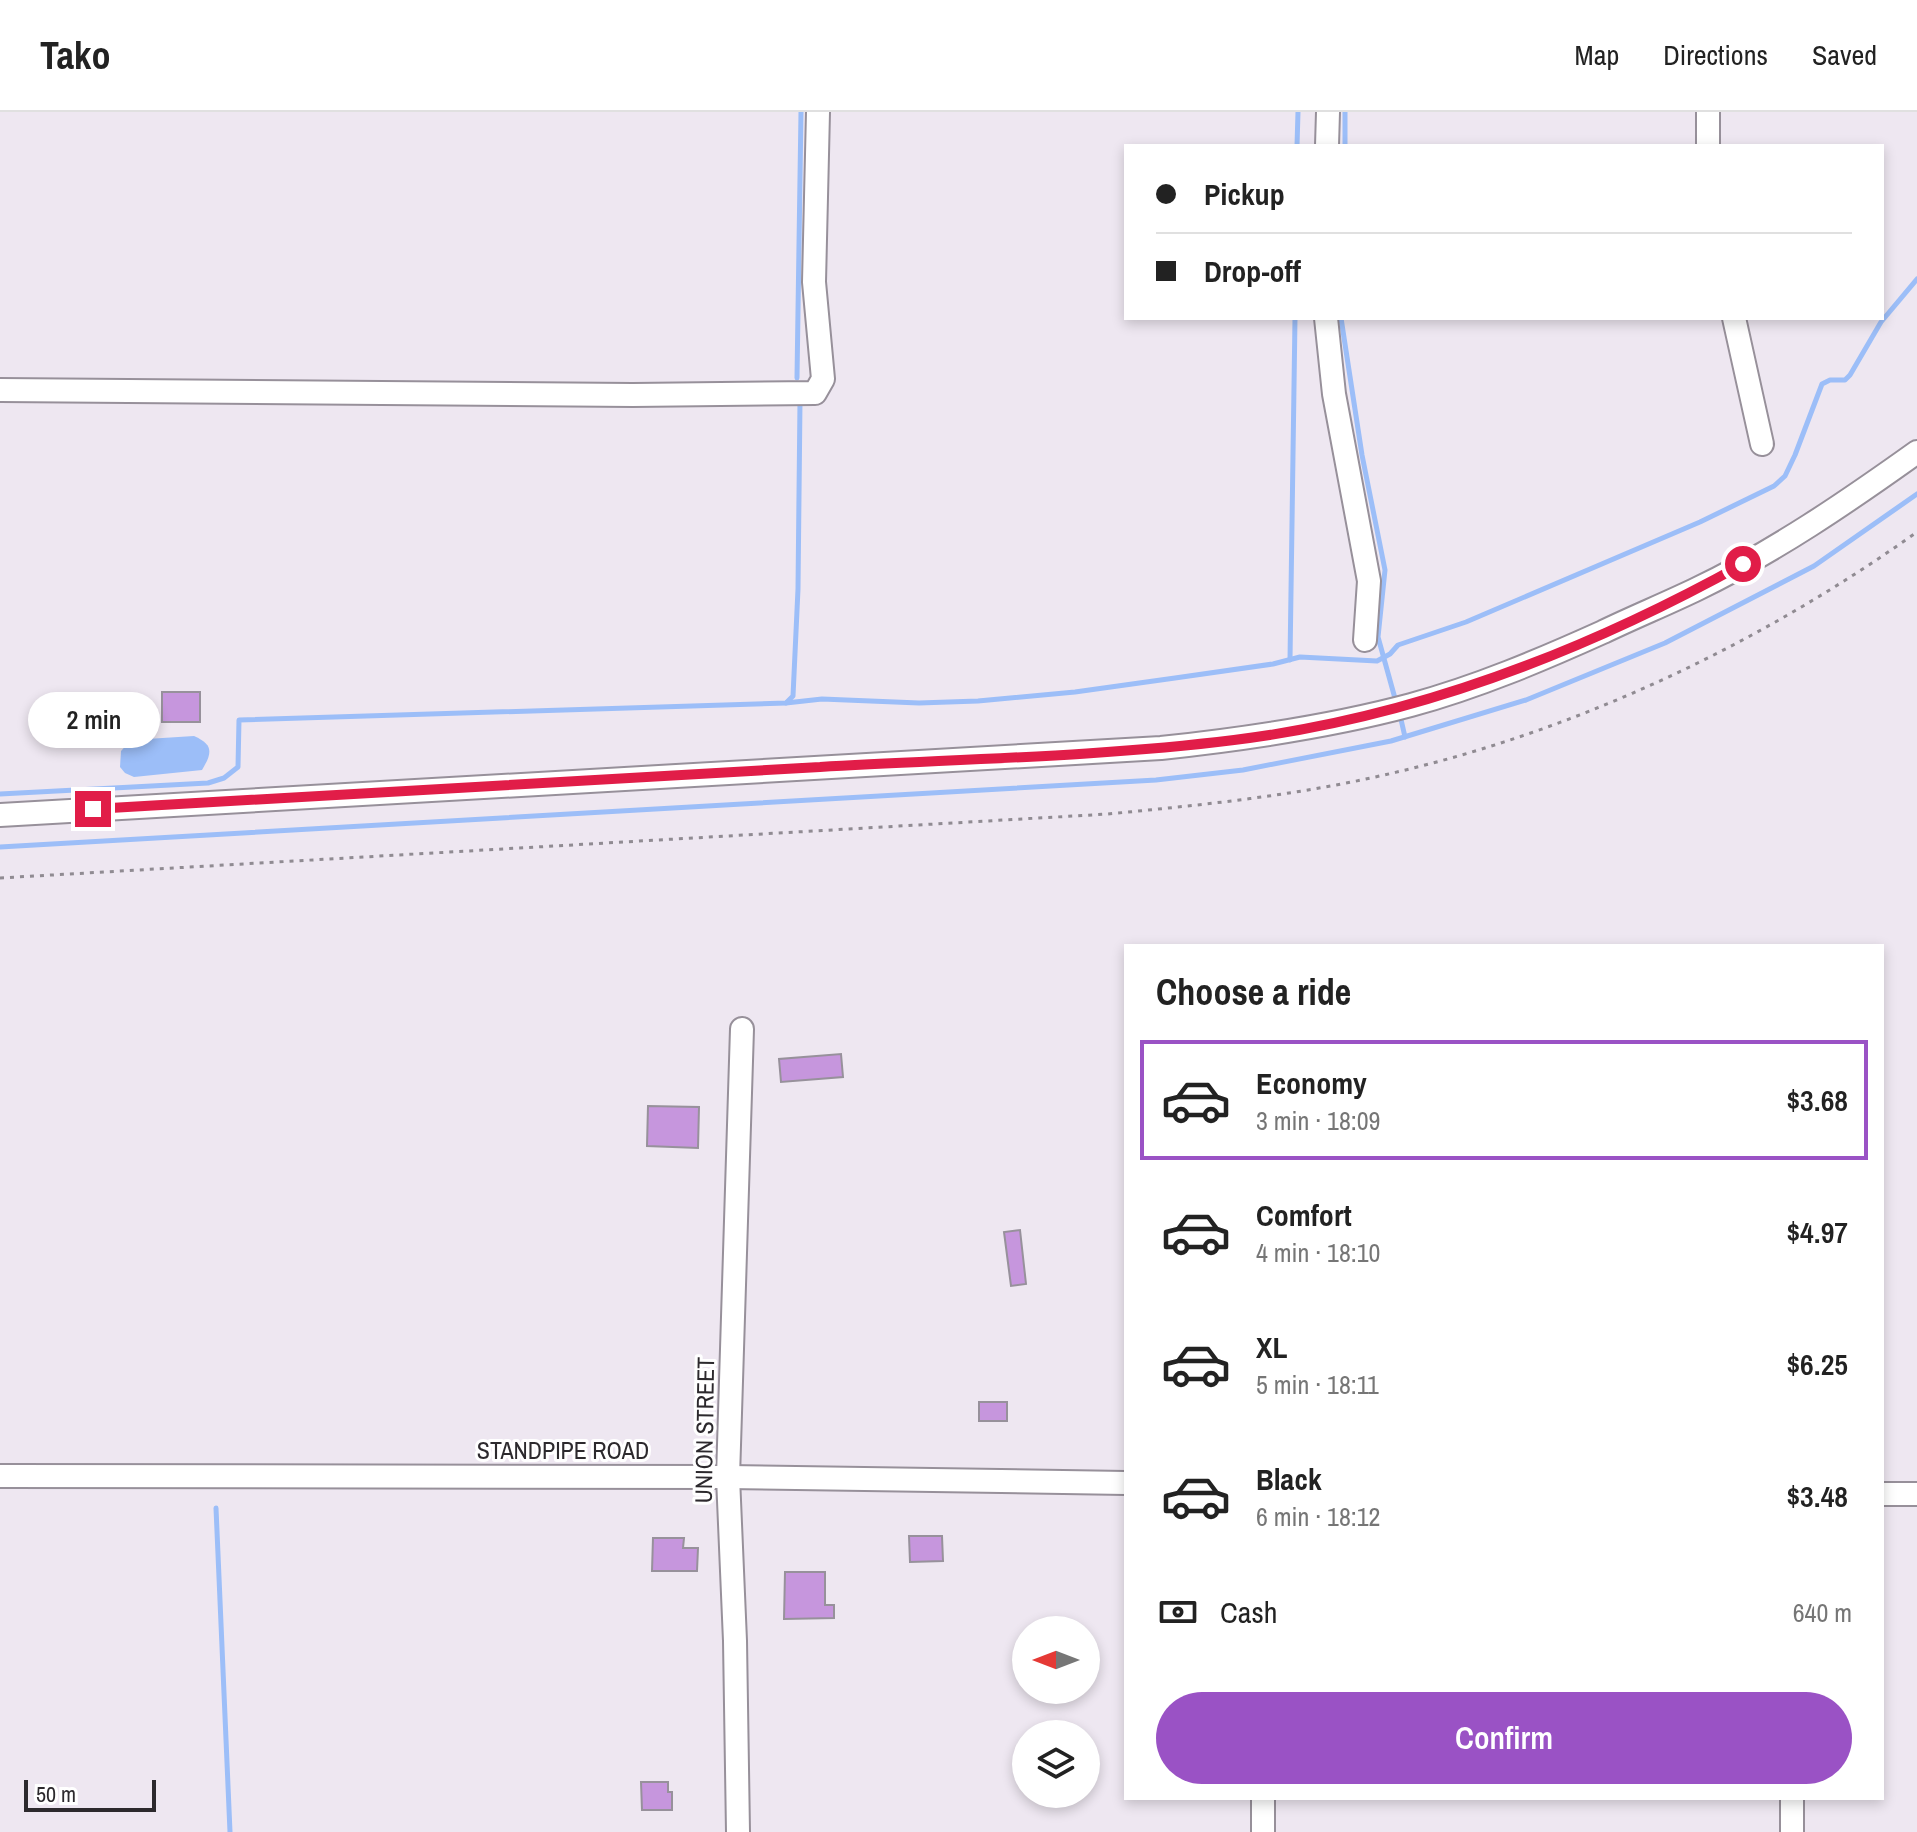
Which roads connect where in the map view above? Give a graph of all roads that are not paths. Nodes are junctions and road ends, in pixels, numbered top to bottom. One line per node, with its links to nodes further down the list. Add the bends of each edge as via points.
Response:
1 (818, 112): 8 (street, via 814,282 823,379 815,393)
2 (1328, 112): 4 (street)
3 (1708, 112): 5 (street)
4 (1327, 144)
5 (1708, 144)
6 (1326, 320): 11 (street, via 1334,394 1369,581)
7 (1734, 320): 9 (street)
8 (0, 390)
9 (1762, 444)
10 (1917, 452): 12 (street, via 1838,507 1699,588 1478,683 1330,724 1147,749)
11 (1365, 640)
12 (0, 815)
13 (742, 1029): 15 (street, UNION STREET)
14 (0, 1476): 15 (street, STANDPIPE ROAD)
15 (728, 1477): 16 (street, STANDPIPE ROAD); 21 (street, UNION STREET)
16 (1124, 1483)
17 (1884, 1494): 18 (street)
18 (1917, 1494)
19 (1263, 1800): 22 (street)
20 (1792, 1800): 23 (street)
21 (738, 1832)
22 (1263, 1832)
23 (1792, 1832)

